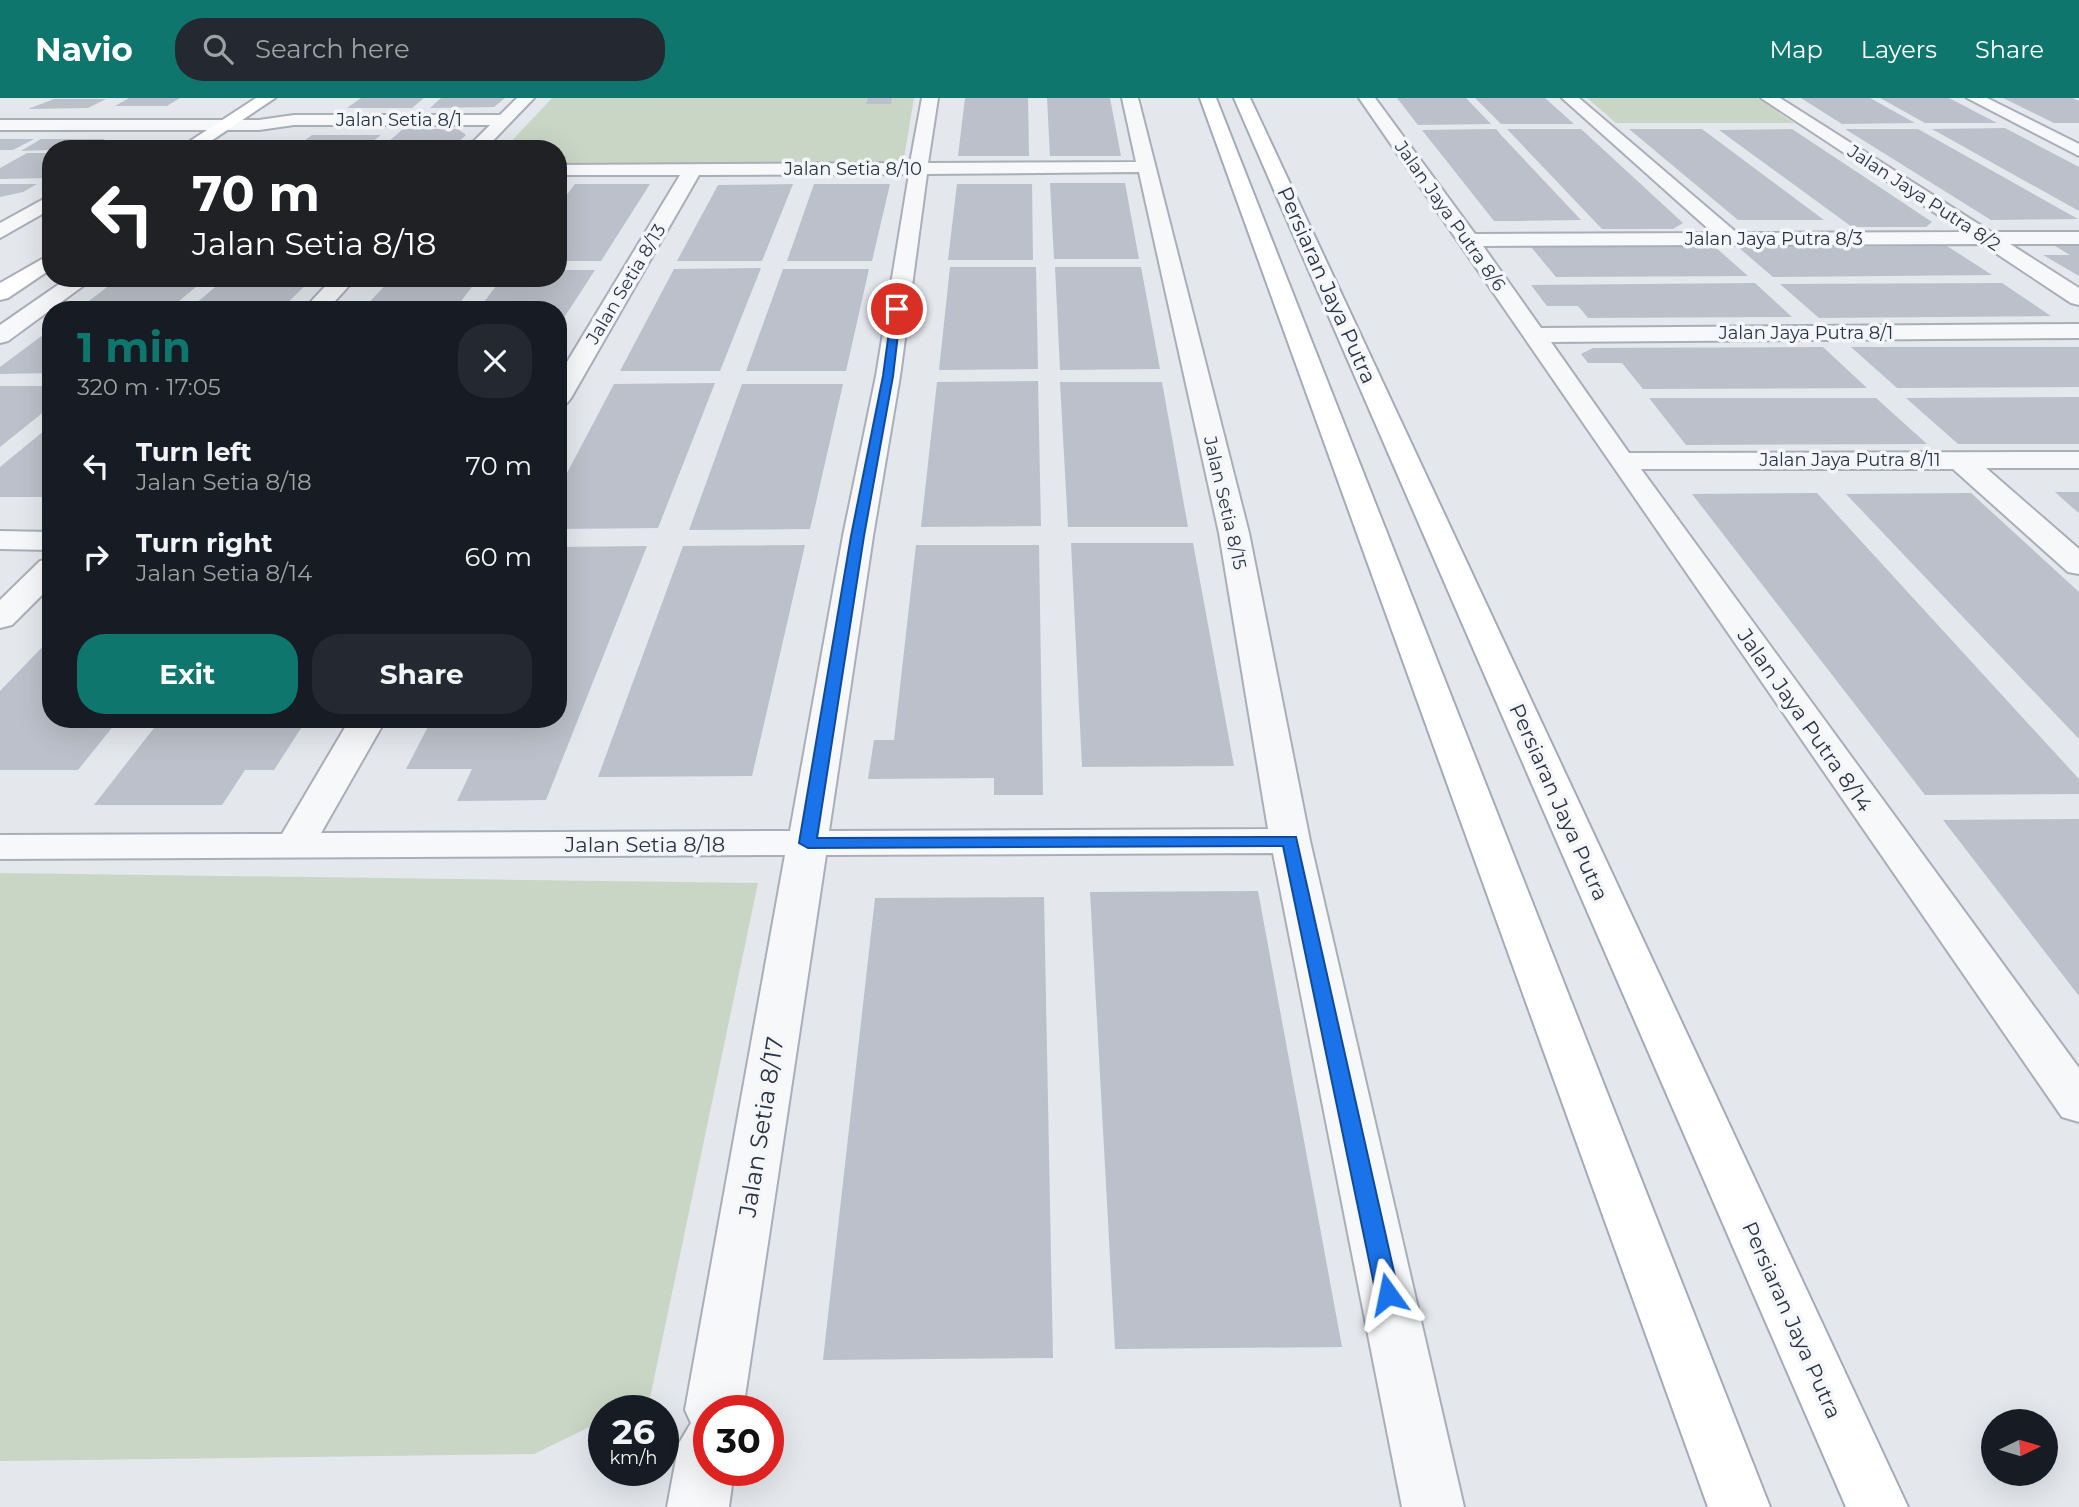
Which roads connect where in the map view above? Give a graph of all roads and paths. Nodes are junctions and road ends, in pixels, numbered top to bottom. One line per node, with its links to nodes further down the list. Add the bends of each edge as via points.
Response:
1 (267, 98): 15 (main road)
2 (526, 98): 17 (street)
3 (930, 98): 26 (street, Jalan Setia 8/17)
4 (1130, 98): 25 (street, Jalan Setia 8/15)
5 (1208, 98): 67 (main road, Persiaran Jaya Putra)
6 (1242, 98): 68 (main road, Persiaran Jaya Putra)
7 (1367, 98): 34 (street, Jalan Jaya Putra 8/6)
8 (1570, 98): 33 (street)
9 (1769, 98): 31 (street, Jalan Jaya Putra 8/2)
10 (1975, 98): 24 (street)
11 (324, 105): 12 (street, via 332,110)
12 (416, 110)
13 (0, 115): 14 (street)
14 (173, 115): 15 (street); 19 (street)
15 (239, 116): 16 (street); 20 (main road)
16 (266, 120): 17 (street, Jalan Setia 8/1, via 292,112); 20 (street); 22 (main road)
17 (504, 120): 23 (street)
18 (0, 125): 19 (street)
19 (158, 125): 20 (street)
20 (224, 125): 21 (main road)
21 (201, 140)
22 (236, 140)
23 (484, 140)
24 (2079, 151)
25 (1147, 167): 26 (street, Jalan Setia 8/10); 58 (street, Jalan Setia 8/15, via 1234,534)
26 (918, 168): 27 (street, Jalan Setia 8/10); 59 (street, Jalan Setia 8/17, via 888,376)
27 (693, 169): 28 (street, Jalan Setia 8/10); 48 (street, Jalan Setia 8/13)
28 (567, 170)
29 (42, 206): 30 (street)
30 (0, 232)
31 (1984, 238): 32 (street, Jalan Jaya Putra 8/3); 33 (street, Jalan Jaya Putra 8/3); 41 (street, Jalan Jaya Putra 8/2)
32 (2079, 238)
33 (1732, 239): 34 (street, Jalan Jaya Putra 8/3)
34 (1469, 240): 46 (street, Jalan Jaya Putra 8/6)
35 (42, 253): 37 (main road)
36 (42, 255): 40 (main road)
37 (0, 269)
38 (70, 287): 42 (street)
39 (336, 287): 43 (street)
40 (0, 293)
41 (2079, 298)
42 (50, 301)
43 (323, 301)
44 (42, 307): 47 (street)
45 (2079, 331): 46 (street, Jalan Jaya Putra 8/1)
46 (1533, 335): 51 (street, Jalan Jaya Putra 8/14)
47 (0, 336)
48 (567, 383)
49 (1960, 460): 50 (street, Jalan Jaya Putra 8/11); 51 (street, Jalan Jaya Putra 8/11); 54 (street)
50 (2079, 460)
51 (1621, 461): 62 (street, Jalan Jaya Putra 8/14)
52 (0, 540): 53 (street)
53 (42, 541)
54 (2079, 565)
55 (42, 577): 56 (street)
56 (0, 618)
57 (364, 728): 60 (street)
58 (1290, 841): 59 (street, Jalan Setia 8/18); 66 (street, Jalan Setia 8/15)
59 (808, 843): 60 (street, Jalan Setia 8/18); 63 (street, Jalan Setia 8/17)
60 (294, 846): 61 (street, Jalan Setia 8/18)
61 (0, 847)
62 (2079, 1104)
63 (716, 1395)
64 (702, 1486): 65 (street)
65 (698, 1507)
66 (1433, 1507)
67 (1739, 1507)
68 (1877, 1507)

